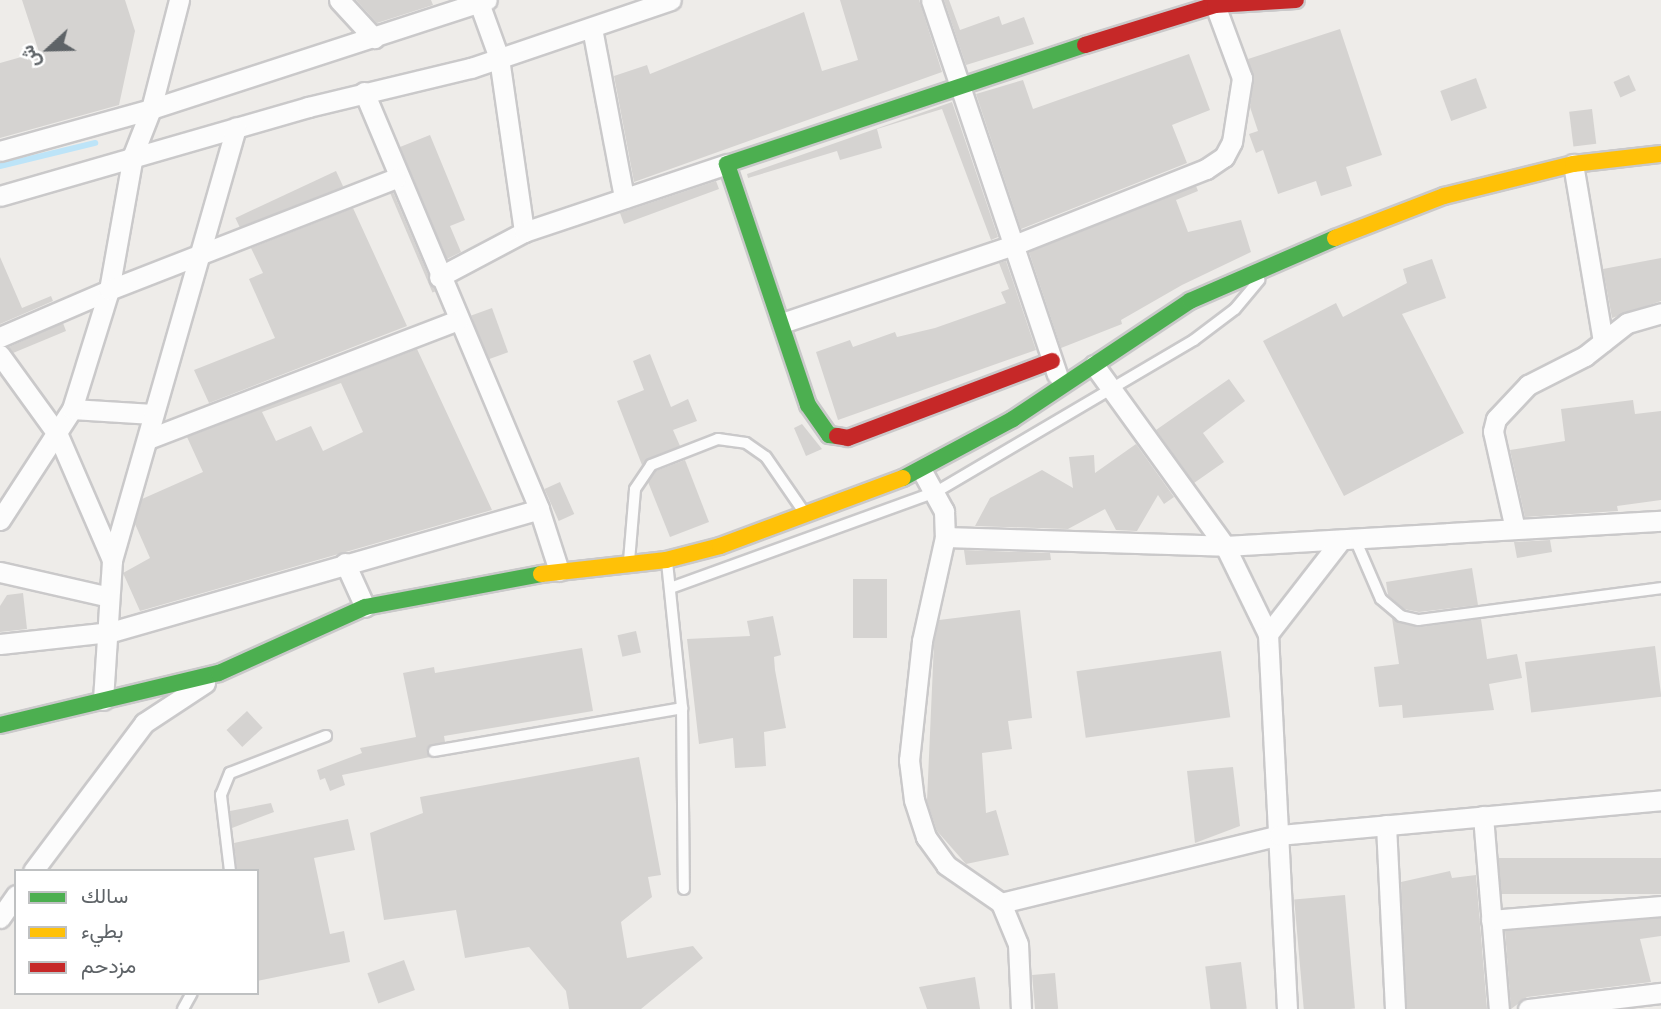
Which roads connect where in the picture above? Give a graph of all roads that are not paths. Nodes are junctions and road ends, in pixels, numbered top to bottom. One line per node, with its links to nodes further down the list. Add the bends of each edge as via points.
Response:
1 (178, 0): 13 (street)
2 (339, 0): 9 (street)
3 (671, 0): 8 (street)
4 (931, 0): 11 (street)
5 (1296, 0): 7 (main road)
6 (481, 1): 9 (street); 10 (street)
7 (1215, 5): 11 (main road); 24 (street, via 1242,78 1232,142 1224,157 1206,169)
8 (592, 28): 10 (street); 22 (street)
9 (374, 38): 13 (street)
10 (499, 58): 12 (street); 23 (street)
11 (956, 84): 18 (main road); 24 (street)
12 (364, 92): 14 (street); 20 (street)
13 (151, 109): 15 (street); 17 (street)
14 (236, 127): 17 (street); 25 (street)
15 (0, 151)
16 (1661, 154): 19 (main road)
17 (133, 155): 21 (street); 28 (street)
18 (727, 164): 22 (street); 31 (main road)
19 (1573, 164): 26 (main road, via 1444,197); 33 (street)
20 (396, 178): 25 (street); 27 (street)
21 (0, 196)
22 (624, 198): 23 (street)
23 (524, 232): 27 (street)
24 (1014, 245): 31 (street); 35 (street)
25 (198, 258): 28 (street); 40 (street)
26 (1274, 261): 36 (main road, via 1190,301); 38 (lane, via 1235,309)
27 (439, 277): 30 (street)
28 (109, 289): 32 (street); 39 (street)
29 (1661, 313): 33 (street, via 1627,323)
30 (458, 320): 42 (street); 45 (street)
31 (782, 323): 35 (main road, via 808,405 836,440)
32 (0, 337)
33 (1603, 341): 49 (street, via 1528,385 1496,419 1493,431)
34 (0, 355): 41 (street)
35 (1052, 361): 37 (street)
36 (1094, 365): 37 (main road); 38 (street)
37 (1062, 386): 43 (main road)
38 (1116, 391): 44 (lane); 52 (street)
39 (72, 409): 40 (street); 41 (street)
40 (153, 414): 42 (street)
41 (58, 435): 47 (street); 53 (street)
42 (148, 439): 53 (street)
43 (922, 471): 44 (street); 46 (main road)
44 (936, 492): 50 (street, via 944,511); 59 (lane)
45 (539, 509): 55 (street); 57 (street)
46 (806, 514): 54 (main road); 56 (lane, via 765,457 746,443 718,439 651,465 635,489)
47 (0, 520)
48 (1661, 521): 49 (street)
49 (1515, 529): 51 (street)
50 (945, 537): 52 (street); 80 (street, via 922,640 909,760 914,800 926,837 946,865)
51 (1348, 539): 52 (street); 60 (lane, via 1381,599 1401,616 1419,620); 64 (street)
52 (1225, 546): 64 (street)
53 (112, 560): 61 (street)
54 (666, 560): 56 (main road); 59 (lane)
55 (345, 562): 62 (street); 63 (street)
56 (629, 565): 57 (main road)
57 (559, 570): 62 (main road)
58 (0, 572): 61 (street)
59 (673, 587): 68 (lane)
60 (1661, 588)
61 (106, 596): 63 (street)
62 (365, 607): 66 (main road)
63 (111, 632): 65 (street); 67 (street)
64 (1268, 634): 75 (street)
65 (0, 644)
66 (219, 673): 67 (main road); 76 (street, via 144,723)
67 (103, 700): 69 (main road)
68 (682, 708): 71 (lane); 78 (lane)
69 (0, 726)
70 (326, 736): 77 (lane, via 230,773 221,795)
71 (434, 751)
72 (1661, 800): 73 (street)
73 (1483, 816): 74 (street); 83 (street)
74 (1386, 825): 75 (street); 88 (street)
75 (1279, 835): 80 (street); 87 (street)
76 (34, 869)
77 (230, 869)
78 (684, 889)
79 (14, 898): 82 (street)
80 (1001, 902): 86 (street, via 1018,944)
81 (1661, 906): 83 (street)
82 (0, 918)
83 (1491, 920): 89 (street)
84 (1661, 993): 85 (street)
85 (1595, 1005): 90 (street)
86 (1021, 1009)
87 (1287, 1009)
88 (1395, 1009)
89 (1499, 1009)
90 (1528, 1009)

